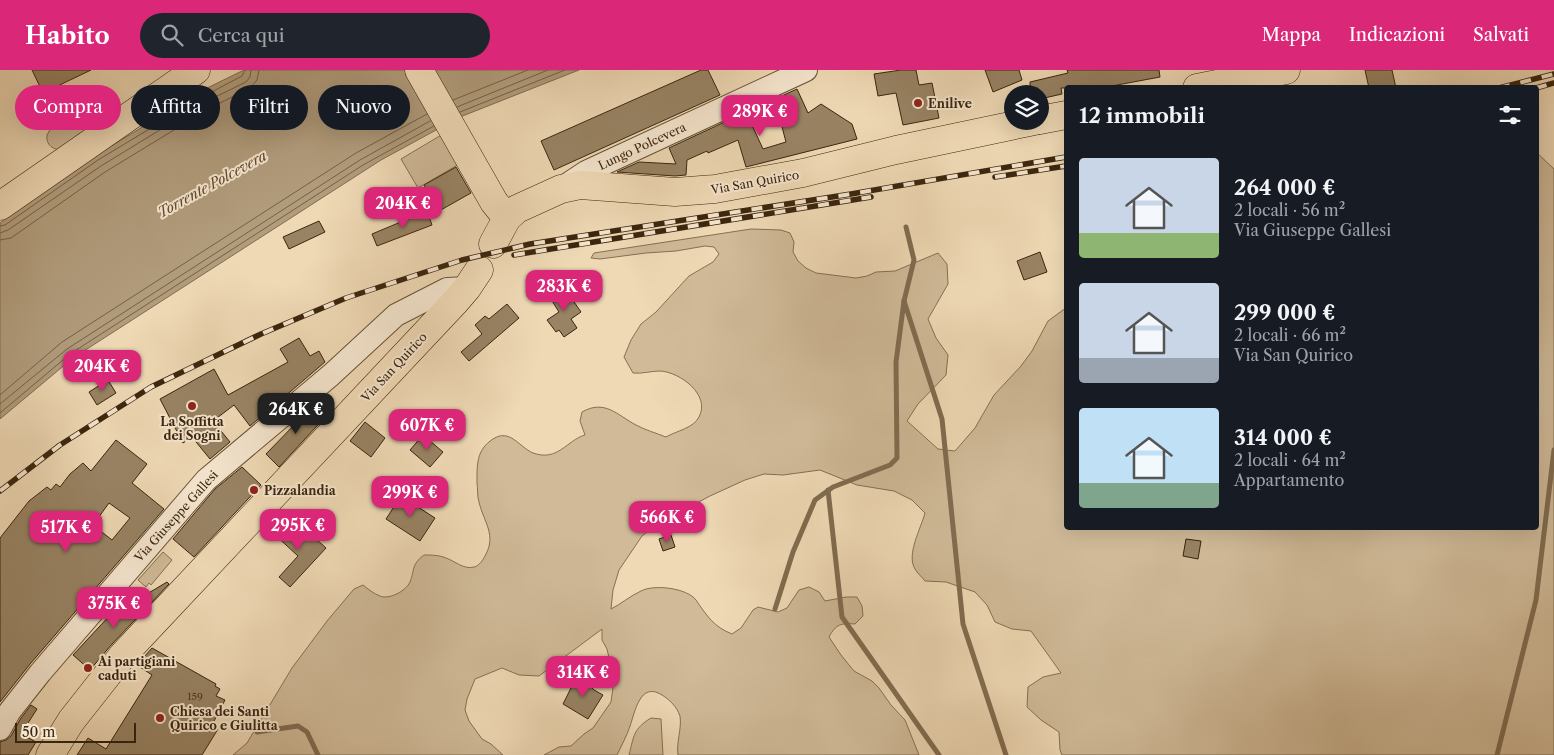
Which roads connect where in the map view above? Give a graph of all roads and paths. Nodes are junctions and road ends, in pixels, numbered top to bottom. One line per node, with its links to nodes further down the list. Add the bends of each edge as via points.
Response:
1 (194, 70): 10 (main road)
2 (419, 70): 11 (main road, via 494,202)
3 (806, 70): 9 (street, Lungo Polcevera, via 586,172)
4 (1286, 70): 5 (main road)
5 (1212, 85)
6 (1064, 115): 7 (main road)
7 (1049, 118)
8 (1004, 127): 9 (main road, Via San Quirico, via 803,173 714,189 674,192 580,186)
9 (561, 188): 11 (main road, Via San Quirico, via 517,209)
10 (0, 206)
11 (507, 218): 12 (main road, Via San Quirico)
12 (493, 244)
13 (473, 279): 14 (street, Via Giuseppe Gallesi, via 396,315 331,375 206,480 40,673); 15 (main road, Via San Quirico, via 123,655 71,721)
14 (0, 729)
15 (50, 755)

